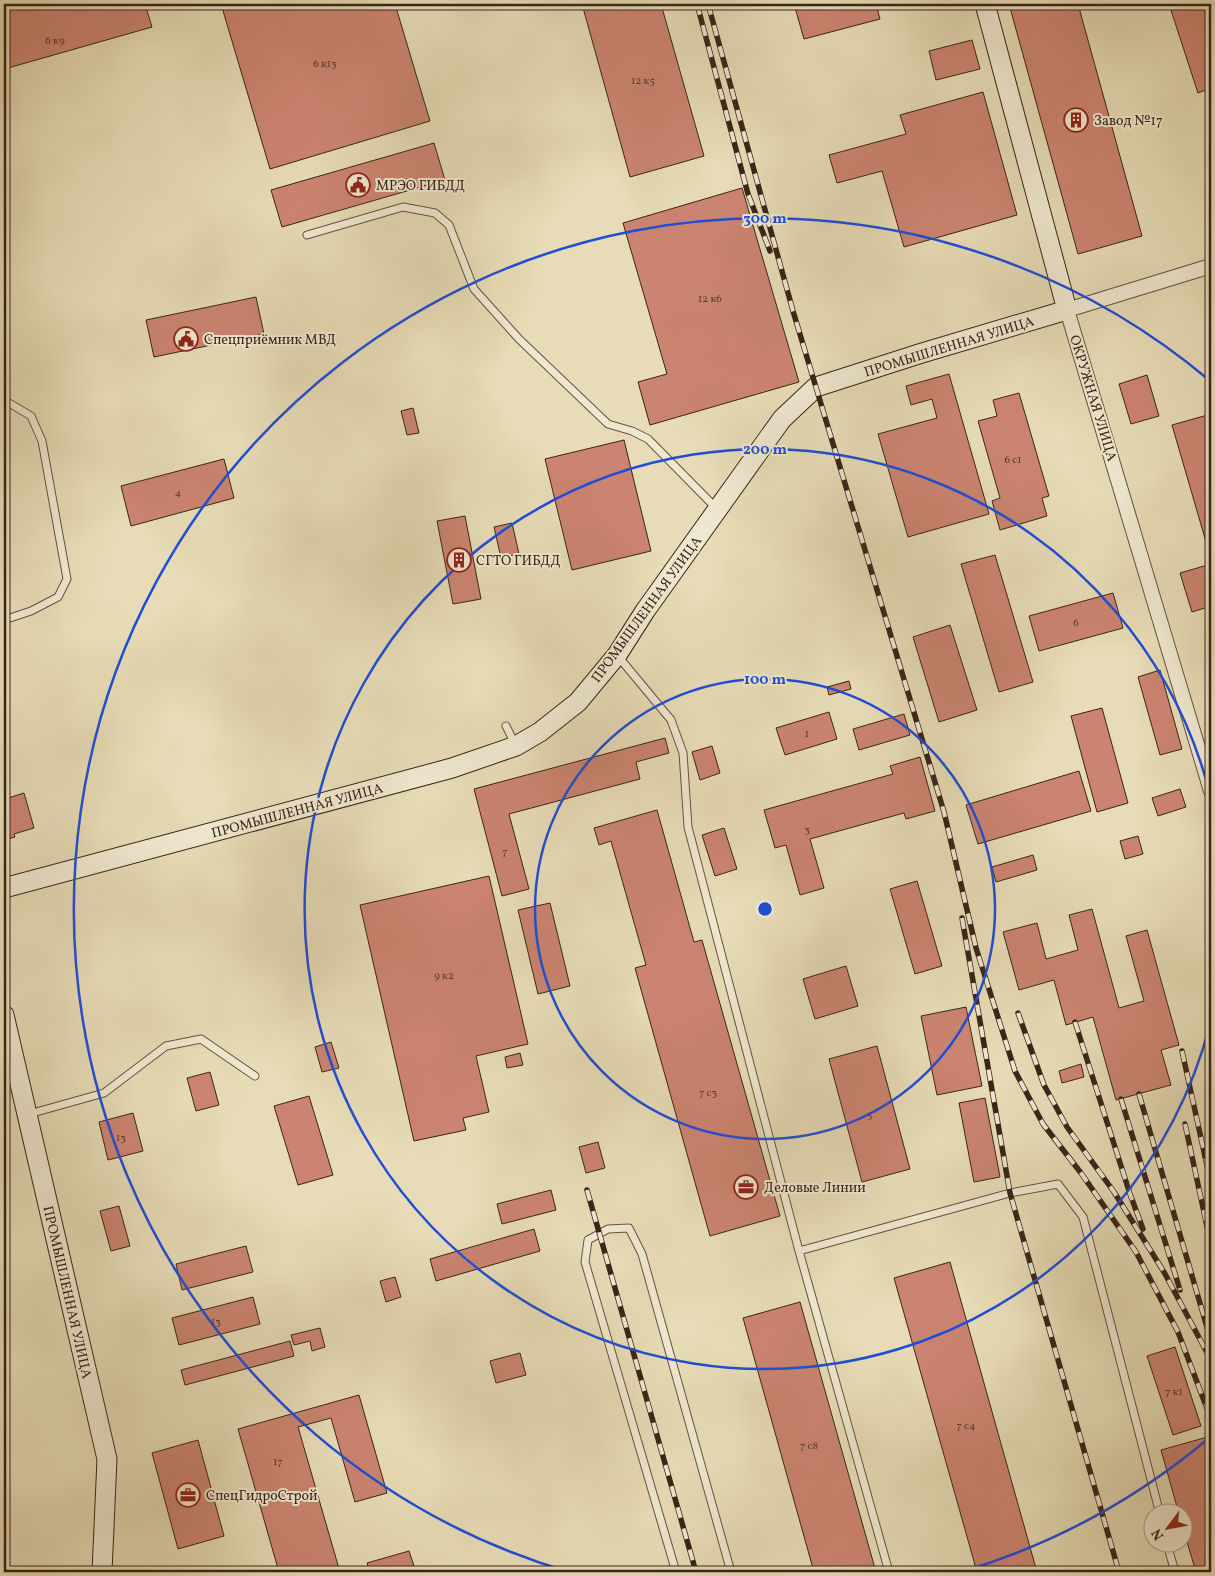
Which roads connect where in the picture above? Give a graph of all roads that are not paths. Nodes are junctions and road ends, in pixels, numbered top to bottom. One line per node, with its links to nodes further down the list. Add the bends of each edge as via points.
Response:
1 (985, 4): 4 (street, ОКРУЖНАЯ УЛИЦА)
2 (307, 236): 6 (lane, via 403,207 435,213 449,225 474,289 519,339 608,424 632,430 648,439)
3 (1211, 266): 4 (street)
4 (1067, 310): 6 (street, ПРОМЫШЛЕННАЯ УЛИЦА, via 816,387 782,419); 11 (street, ОКРУЖНАЯ УЛИЦА)
5 (4, 403): 7 (lane, via 32,416 42,441 67,579 58,597)
6 (717, 510): 8 (street, ПРОМЫШЛЕННАЯ УЛИЦА)
7 (4, 620)
8 (617, 655): 10 (street, ПРОМЫШЛЕННАЯ УЛИЦА, via 578,702); 16 (lane, via 671,720 682,753 688,827)
9 (506, 726): 10 (lane)
10 (516, 746): 12 (street, ПРОМЫШЛЕННАЯ УЛИЦА, via 452,768)
11 (1211, 791)
12 (4, 888)
13 (4, 1015): 15 (street, ПРОМЫШЛЕННАЯ УЛИЦА)
14 (255, 1076): 15 (lane, via 201,1039 166,1046 104,1093)
15 (28, 1114): 19 (street, ПРОМЫШЛЕННАЯ УЛИЦА, via 107,1459)
16 (799, 1251): 17 (lane, via 1010,1192 1058,1184 1083,1217); 22 (lane)
17 (1157, 1504)
18 (1170, 1554): 23 (lane)
19 (102, 1572)
20 (676, 1572): 21 (lane, via 585,1262 588,1240 608,1229 630,1228 642,1254)
21 (731, 1572)
22 (889, 1572)
23 (1175, 1572)

